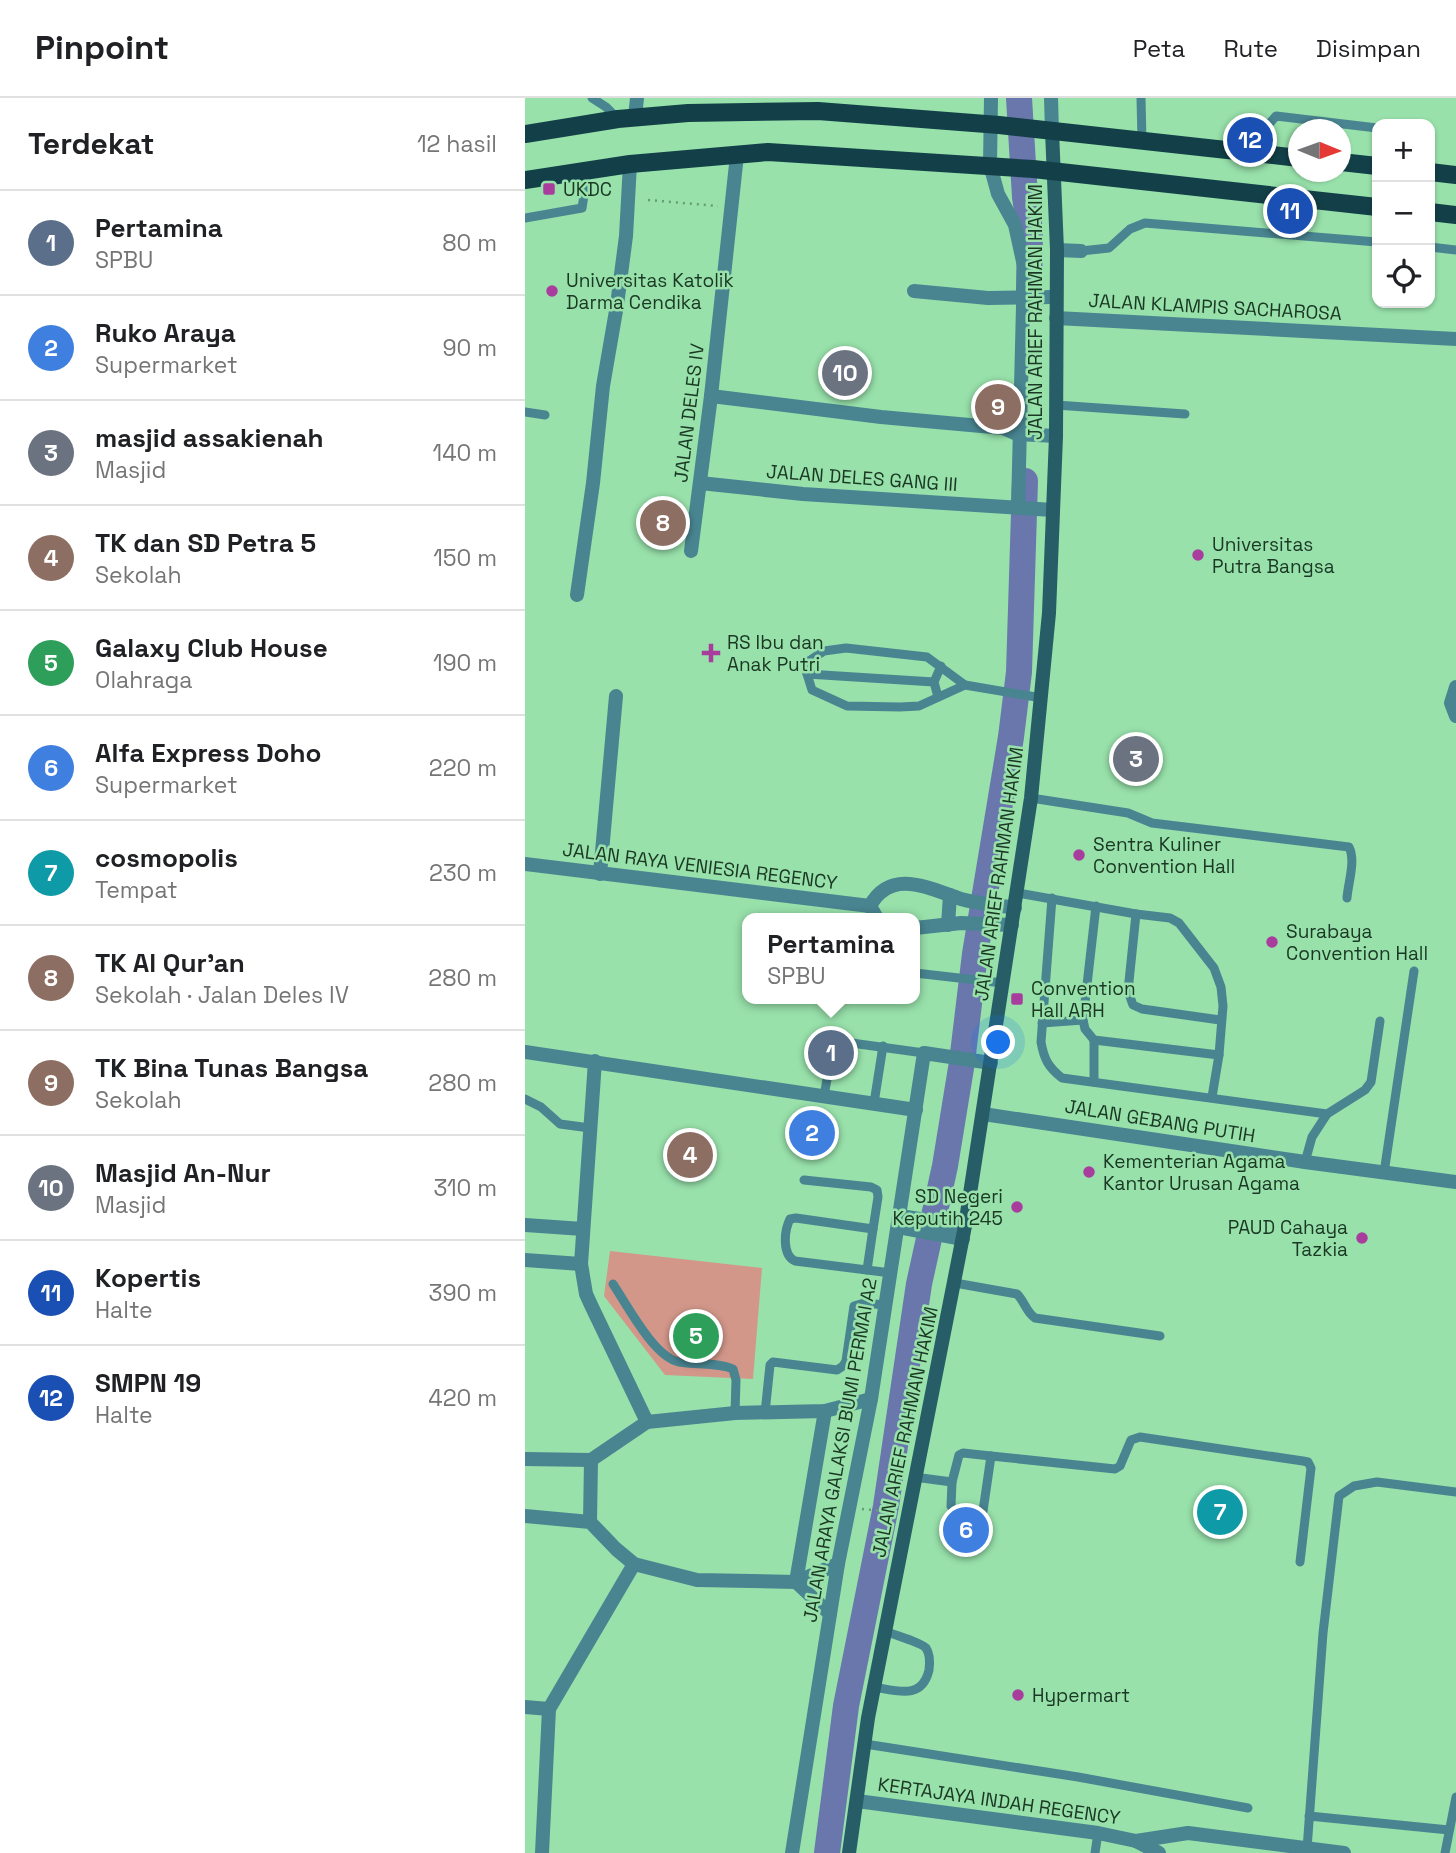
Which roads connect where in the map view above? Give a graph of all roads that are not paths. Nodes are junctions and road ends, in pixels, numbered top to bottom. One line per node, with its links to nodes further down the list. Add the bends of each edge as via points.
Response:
1 (592, 98): 6 (lane)
2 (637, 98): 6 (street)
3 (992, 98): 7 (street)
4 (1051, 98): 9 (street, JALAN ARIEF RAHMAN HAKIM)
5 (1141, 98): 11 (lane)
6 (627, 118): 7 (main road, via 818,111); 10 (main road)
7 (995, 125): 9 (main road); 17 (street)
8 (1372, 127): 12 (lane, via 1281,116 1269,124)
9 (1052, 131): 11 (main road); 20 (main road, JALAN ARIEF RAHMAN HAKIM)
10 (525, 134)
11 (1142, 141): 12 (main road)
12 (1261, 153): 14 (main road)
13 (737, 155): 16 (main road); 17 (main road, via 768,152); 38 (street, JALAN DELES IV)
14 (1288, 157)
15 (1351, 163): 18 (main road)
16 (630, 164): 19 (main road); 49 (street, via 626,236)
17 (996, 165): 20 (main road); 35 (street, via 998,194 1020,243)
18 (1372, 165)
19 (588, 170): 23 (main road); 27 (lane, via 582,208)
20 (1053, 172): 24 (main road); 30 (main road, JALAN ARIEF RAHMAN HAKIM)
21 (1435, 173): 22 (main road)
22 (1456, 175)
23 (525, 180)
24 (1372, 206)
25 (1435, 213): 26 (main road)
26 (1456, 215)
27 (525, 218)
28 (1372, 242): 32 (lane, via 1145,223 1130,229 1109,248)
29 (1435, 248): 31 (lane)
30 (1057, 250): 32 (street); 34 (main road, JALAN ARIEF RAHMAN HAKIM)
31 (1456, 250)
32 (1081, 251)
33 (914, 291): 35 (street)
34 (1052, 297): 35 (street); 36 (main road, JALAN ARIEF RAHMAN HAKIM)
35 (1026, 298): 43 (street)
36 (1056, 318): 37 (street, JALAN KLAMPIS SACHAROSA); 39 (main road, JALAN ARIEF RAHMAN HAKIM)
37 (1456, 339)
38 (711, 396): 43 (street); 45 (street, JALAN DELES IV)
39 (1056, 405): 41 (lane); 44 (main road, JALAN ARIEF RAHMAN HAKIM)
40 (525, 412): 42 (lane)
41 (1185, 414)
42 (545, 415)
43 (1027, 434): 44 (street); 46 (street)
44 (1056, 436): 47 (main road, JALAN ARIEF RAHMAN HAKIM)
45 (700, 483): 46 (street, JALAN DELES GANG III); 48 (street, JALAN DELES IV)
46 (1026, 507): 47 (street, JALAN DELES GANG III)
47 (1053, 510): 57 (main road, JALAN ARIEF RAHMAN HAKIM)
48 (691, 551)
49 (577, 595)
50 (941, 666): 51 (lane, via 918,655 846,648 824,651 809,661); 52 (lane); 53 (lane)
51 (807, 674): 52 (lane); 56 (lane, via 812,690 847,706 919,706)
52 (934, 682): 56 (lane)
53 (965, 685): 56 (lane); 57 (lane)
54 (1456, 687): 58 (street, via 1451,703)
55 (616, 696): 61 (street)
56 (938, 697)
57 (1042, 698): 59 (main road, JALAN ARIEF RAHMAN HAKIM)
58 (1456, 716)
59 (1031, 798): 62 (main road, JALAN ARIEF RAHMAN HAKIM); 65 (lane, via 1128,813 1152,823 1349,847 1352,859)
60 (525, 864): 61 (street, JALAN RAYA VENIESIA REGENCY)
61 (600, 874): 68 (street, JALAN RAYA VENIESIA REGENCY)
62 (1018, 892): 64 (lane); 67 (main road, JALAN ARIEF RAHMAN HAKIM)
63 (957, 897): 67 (street, JALAN RAYA VENIESIA REGENCY); 68 (street, JALAN RAYA VENIESIA REGENCY, via 916,883 901,884 876,895); 70 (street)
64 (1052, 898): 66 (lane); 79 (lane)
65 (1346, 898)
66 (1096, 906): 69 (lane); 76 (lane)
67 (1015, 908): 71 (main road, JALAN ARIEF RAHMAN HAKIM)
68 (873, 912)
69 (1136, 914): 77 (lane, via 1179,923 1214,968 1221,987); 77 (lane, via 1128,991 1133,1005)
70 (954, 924): 71 (street); 72 (street)
71 (1012, 925): 75 (main road, JALAN ARIEF RAHMAN HAKIM)
72 (920, 927)
73 (1414, 971): 99 (lane)
74 (920, 974): 75 (lane)
75 (1003, 983): 87 (main road, JALAN ARIEF RAHMAN HAKIM)
76 (1083, 1020): 79 (lane); 80 (lane, via 1084,1030)
77 (1220, 1020): 85 (lane)
78 (1380, 1021): 96 (lane, via 1371,1082)
79 (1042, 1023): 89 (lane, via 1041,1042 1052,1070 1062,1077)
80 (1094, 1040): 85 (lane); 89 (lane)
81 (883, 1046): 82 (lane, via 837,1041); 84 (lane); 93 (lane)
82 (831, 1048)
83 (525, 1052): 86 (street)
84 (925, 1053): 87 (street); 94 (street, JALAN ARAYA GALAKSI BUMI PERMAI A2)
85 (1219, 1055): 91 (lane)
86 (595, 1061): 90 (street); 97 (street)
87 (985, 1062): 95 (main road, JALAN ARIEF RAHMAN HAKIM)
88 (828, 1074): 90 (lane)
89 (1094, 1082): 91 (lane)
90 (824, 1096): 93 (street)
91 (1212, 1097): 96 (lane)
92 (525, 1099): 97 (lane, via 560,1124)
93 (874, 1103): 94 (street)
94 (916, 1110): 102 (street, JALAN ARAYA GALAKSI BUMI PERMAI A2)
95 (983, 1114): 98 (street, JALAN GEBANG PUTIH); 106 (main road, JALAN ARIEF RAHMAN HAKIM)
96 (1327, 1114): 98 (lane, via 1312,1137)
97 (590, 1128): 104 (street)
98 (1305, 1162): 99 (street, JALAN GEBANG PUTIH)
99 (1384, 1173): 101 (street, JALAN GEBANG PUTIH)
100 (804, 1180): 105 (lane, via 877,1190)
101 (1456, 1182)
102 (907, 1223): 106 (street); 110 (street, JALAN ARAYA GALAKSI BUMI PERMAI A2)
103 (525, 1225): 104 (street)
104 (583, 1229): 108 (street)
105 (873, 1229): 109 (lane); 109 (lane, via 796,1218 787,1224 789,1258)
106 (964, 1233): 111 (main road, JALAN ARIEF RAHMAN HAKIM)
107 (525, 1260): 108 (street)
108 (581, 1264): 119 (street, via 586,1294)
109 (867, 1270): 110 (lane)
110 (891, 1273): 113 (street, JALAN ARAYA GALAKSI BUMI PERMAI A2)
111 (955, 1283): 114 (lane, via 1017,1294 1035,1318); 123 (main road, JALAN ARIEF RAHMAN HAKIM)
112 (613, 1284): 117 (lane, via 663,1354 675,1362 733,1369)
113 (885, 1305): 115 (street, JALAN ARAYA GALAKSI BUMI PERMAI A2); 118 (lane, via 854,1306 846,1361 837,1370 772,1362)
114 (1160, 1336)
115 (871, 1399): 116 (street); 130 (street, JALAN ARAYA GALAKSI BUMI PERMAI A2)
116 (825, 1411): 118 (street); 131 (street)
117 (735, 1413): 118 (street); 119 (street)
118 (765, 1413)
119 (647, 1422): 122 (street)
120 (991, 1456): 124 (lane, via 959,1455); 124 (lane, via 983,1511 954,1510); 128 (lane, via 1115,1469 1131,1440 1140,1437 1308,1462)
121 (525, 1459): 122 (street)
122 (591, 1460): 127 (street)
123 (914, 1477): 124 (lane); 133 (main road, JALAN ARIEF RAHMAN HAKIM)
124 (952, 1482)
125 (1456, 1492): 141 (lane, via 1377,1482 1354,1486 1339,1496)
126 (525, 1516): 127 (street)
127 (590, 1522): 129 (street)
128 (1300, 1562)
129 (634, 1564): 131 (street, via 697,1580); 136 (street)
130 (838, 1564): 131 (street); 132 (street, JALAN ARAYA GALAKSI BUMI PERMAI A2)
131 (796, 1582): 132 (street)
132 (830, 1614): 147 (street, JALAN ARAYA GALAKSI BUMI PERMAI A2)
133 (885, 1631): 134 (main road, JALAN ARIEF RAHMAN HAKIM); 134 (lane, via 923,1645 930,1664 927,1679 913,1691)
134 (874, 1687): 137 (main road, JALAN ARIEF RAHMAN HAKIM)
135 (525, 1707): 136 (street)
136 (549, 1709): 146 (street)
137 (865, 1744): 139 (main road, JALAN ARIEF RAHMAN HAKIM); 140 (lane)
138 (1456, 1797): 142 (lane)
139 (857, 1801): 143 (street, KERTAJAYA INDAH REGENCY); 148 (main road, JALAN ARIEF RAHMAN HAKIM)
140 (1248, 1808)
141 (1309, 1816): 142 (lane); 145 (lane)
142 (1449, 1830): 152 (lane)
143 (1098, 1833): 144 (street, KERTAJAYA INDAH REGENCY); 149 (lane)
144 (1136, 1841): 145 (street, KERTAJAYA INDAH REGENCY, via 1188,1833); 150 (street, KERTAJAYA INDAH REGENCY)
145 (1307, 1849): 151 (street, KERTAJAYA INDAH REGENCY)
146 (543, 1853)
147 (792, 1853)
148 (849, 1853)
149 (1095, 1853)
150 (1159, 1853)
151 (1344, 1853)
152 (1444, 1853)

